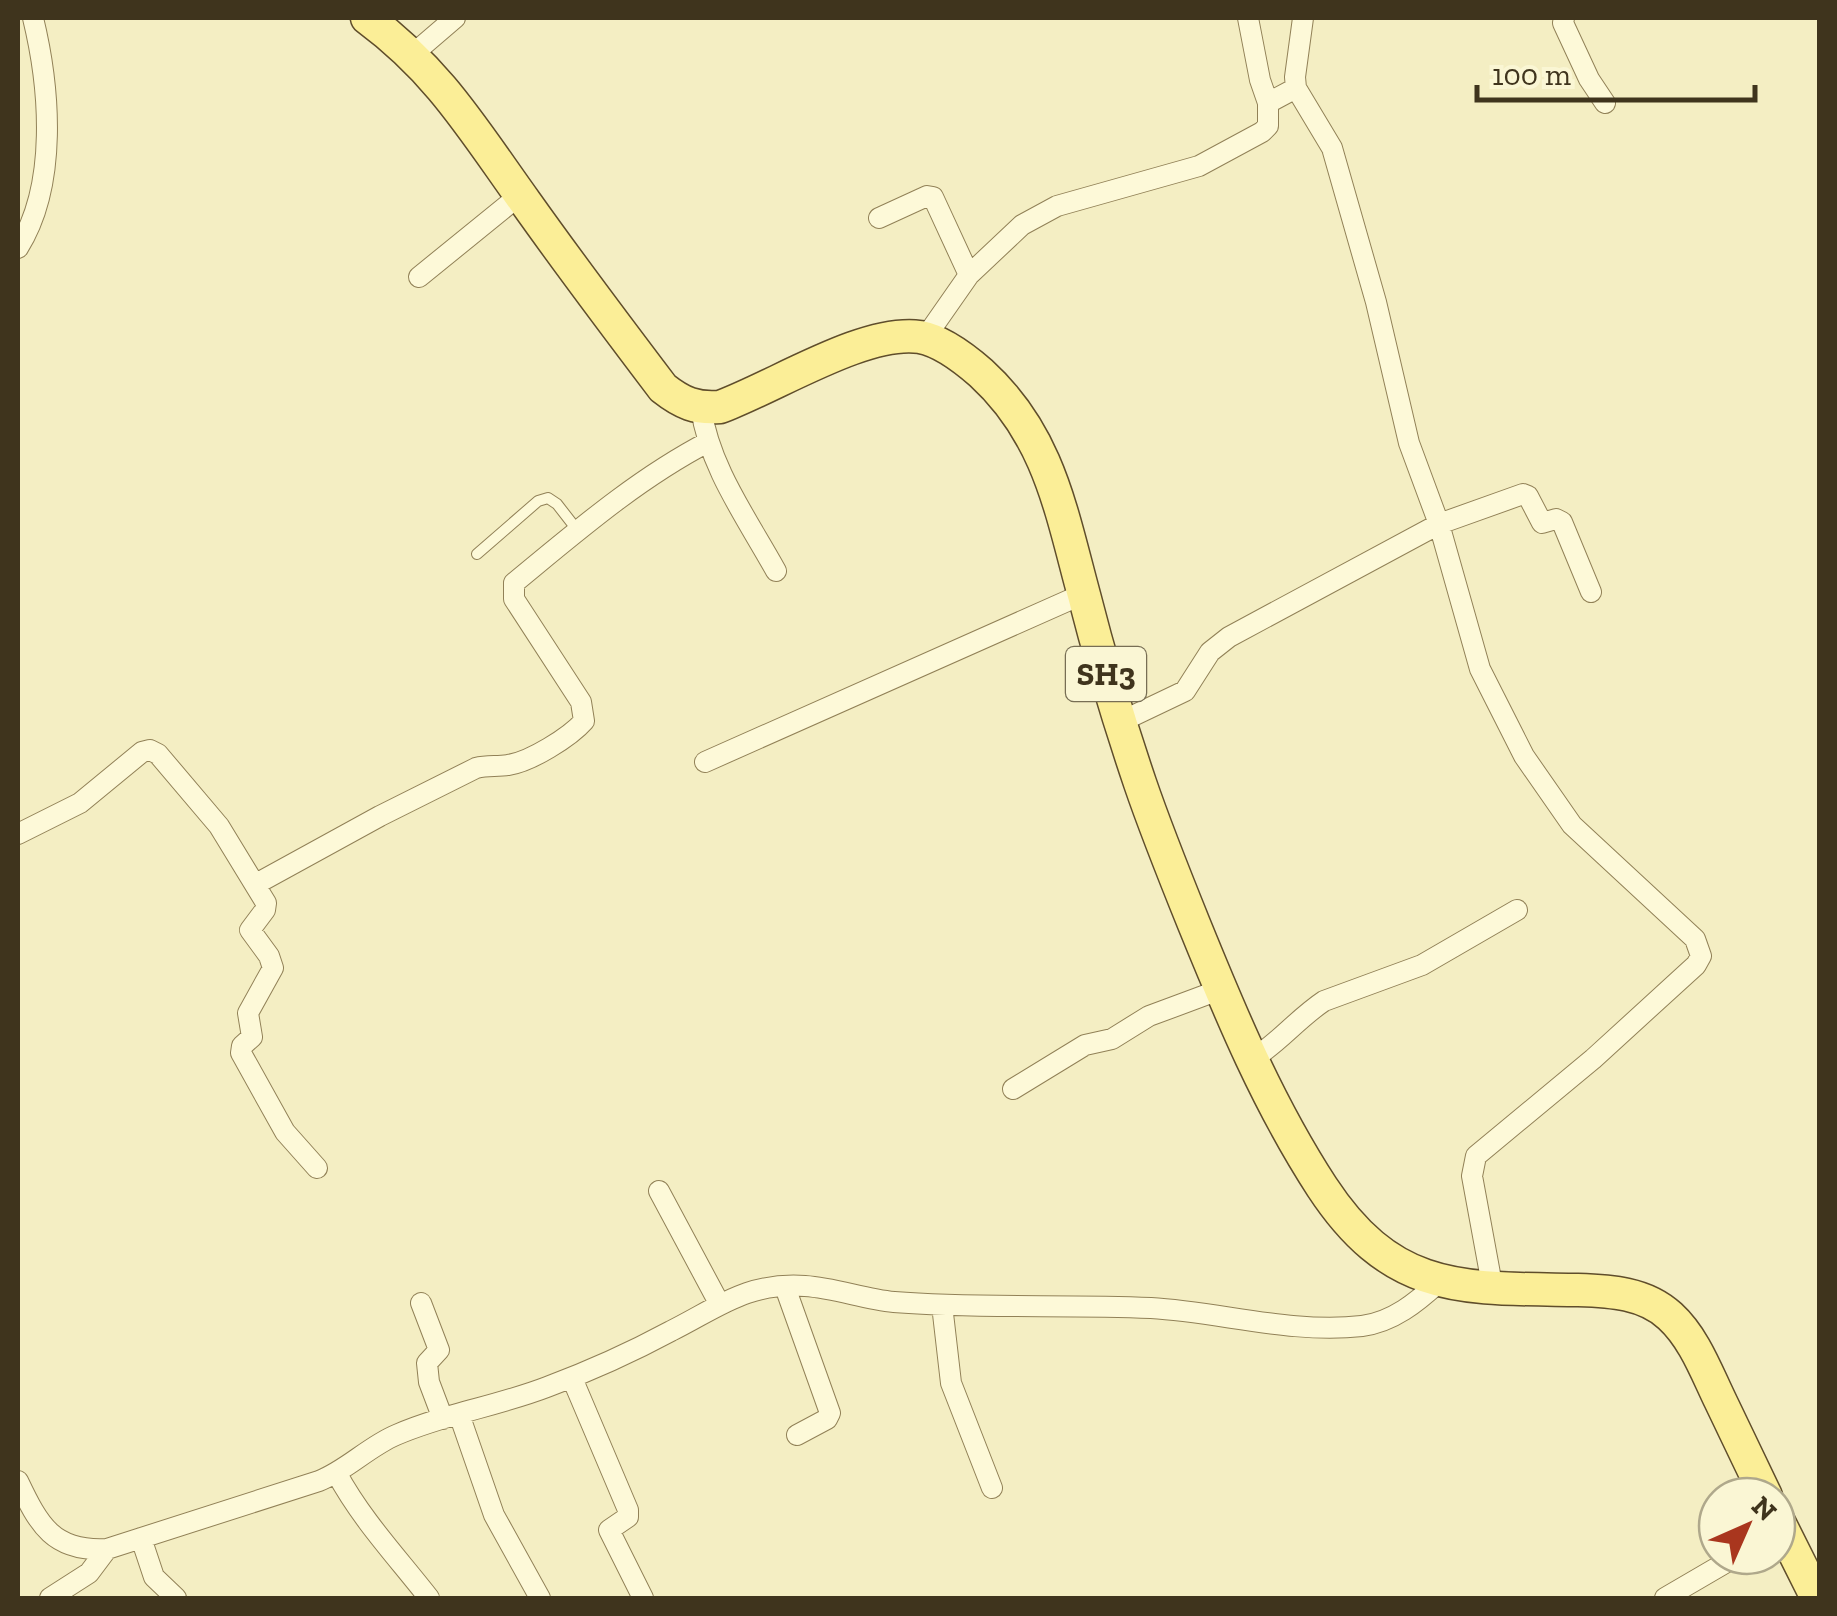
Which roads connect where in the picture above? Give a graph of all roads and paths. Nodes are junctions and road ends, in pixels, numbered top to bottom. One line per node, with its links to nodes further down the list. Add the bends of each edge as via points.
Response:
1 (33, 18): 13 (street, via 46,151 36,217)
2 (367, 18): 7 (main road)
3 (456, 18): 7 (street)
4 (1248, 18): 9 (street)
5 (1303, 18): 8 (street)
6 (1564, 18): 10 (street)
7 (413, 54): 11 (main road, via 469,118)
8 (1296, 88): 9 (street); 19 (street, via 1332,148 1409,443)
9 (1268, 104): 14 (street, via 1262,132 1199,166 1038,215)
10 (1605, 104)
11 (520, 195): 15 (street); 17 (main road, via 663,388)
12 (879, 218): 14 (street, via 933,196)
13 (18, 248)
14 (969, 276): 16 (street)
15 (419, 277)
16 (925, 338): 17 (main road, via 874,342 744,398); 24 (main road, SH3, via 982,374 1026,427 1054,480)
17 (701, 408): 18 (street)
18 (708, 442): 20 (street, via 668,462); 22 (street)
19 (1439, 524): 23 (street, via 1526,494 1542,523 1562,522); 25 (street, via 1228,637 1184,692); 37 (street, via 1480,669 1524,756 1572,825 1694,939 1701,956 1476,1156 1472,1176)
20 (578, 530): 21 (lane, via 548,498); 28 (street, via 512,588 581,702 585,715 569,737 508,766 476,768)
21 (477, 554)
22 (776, 571)
23 (1590, 592)
24 (1083, 594): 25 (main road, SH3); 26 (street)
25 (1120, 722): 30 (main road, SH3)
26 (705, 762)
27 (18, 834): 28 (street, via 80,802 150,750 219,826)
28 (256, 884): 33 (street, via 266,906 250,930 272,968 248,1013 252,1038 241,1053 286,1132)
29 (1516, 910): 31 (street, via 1422,965 1324,1001)
30 (1219, 990): 31 (main road, SH3); 32 (street, via 1085,1046)
31 (1251, 1060): 35 (main road, SH3, via 1348,1220 1405,1270)
32 (1013, 1089)
33 (318, 1168)
34 (659, 1192): 39 (street)
35 (1439, 1282): 37 (main road, SH3); 40 (street, via 1387,1319 1324,1328 1151,1308)
36 (785, 1286): 39 (street); 40 (street); 43 (street, via 830,1413)
37 (1493, 1290): 45 (main road, SH3, via 1626,1294 1668,1313 1699,1356)
38 (422, 1302): 42 (street, via 439,1350 427,1373)
39 (719, 1302): 41 (street)
40 (942, 1305): 47 (street, via 952,1382)
41 (572, 1378): 42 (street); 56 (street, via 628,1510 609,1530)
42 (451, 1416): 44 (street, via 384,1441); 55 (street)
43 (797, 1435)
44 (337, 1474): 48 (street); 54 (street, via 364,1520)
45 (1756, 1476)
46 (18, 1482): 49 (street, via 49,1534 87,1550)
47 (992, 1488)
48 (141, 1538): 49 (street); 53 (street, via 154,1577)
49 (107, 1549): 52 (street, via 89,1573)
50 (1797, 1561): 58 (main road)
51 (1703, 1576): 57 (street)
52 (50, 1598)
53 (176, 1598)
54 (429, 1598)
55 (540, 1598)
56 (643, 1598)
57 (1664, 1598)
58 (1817, 1598)

